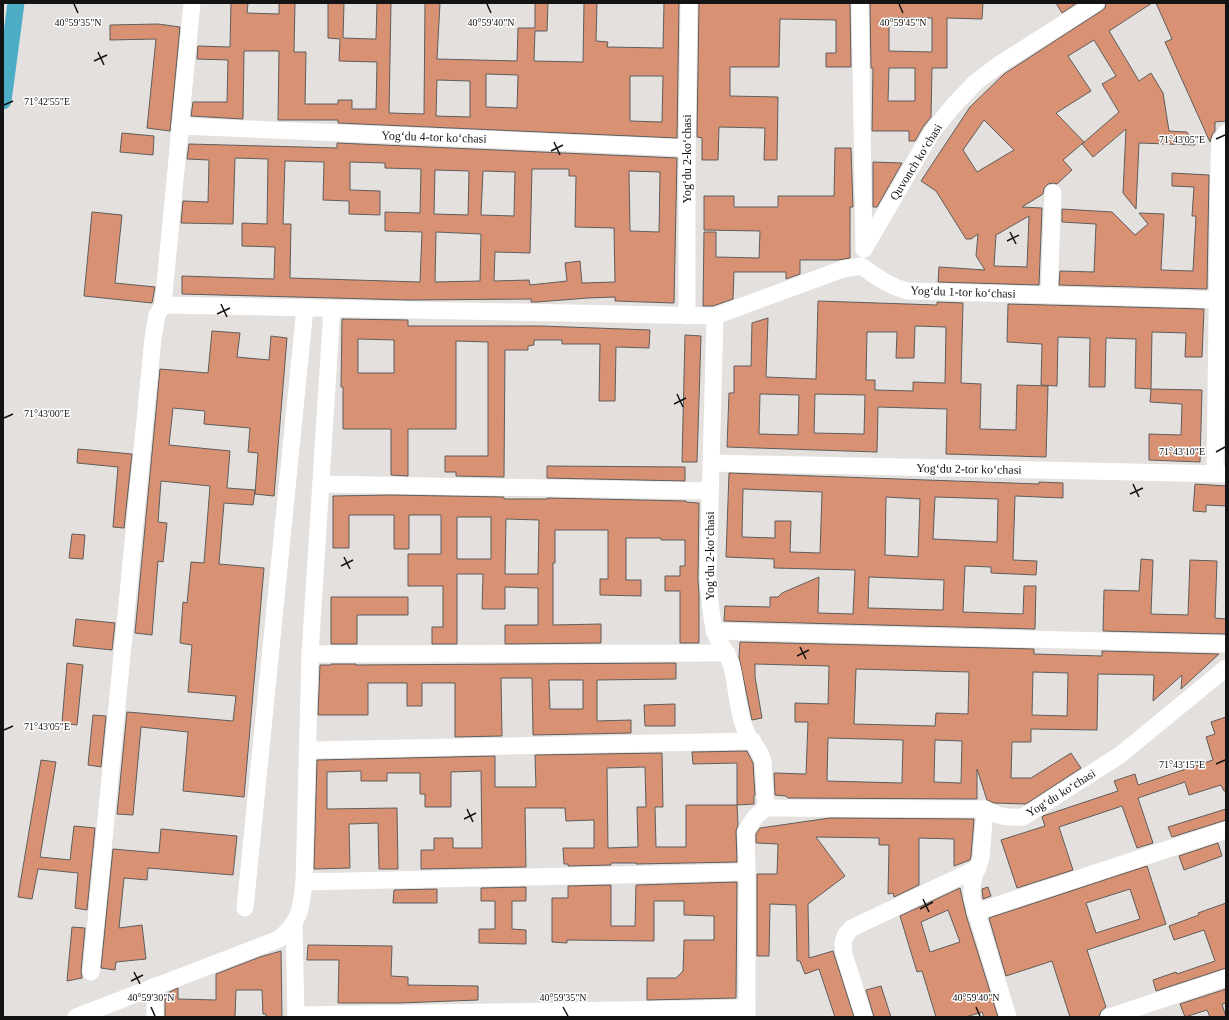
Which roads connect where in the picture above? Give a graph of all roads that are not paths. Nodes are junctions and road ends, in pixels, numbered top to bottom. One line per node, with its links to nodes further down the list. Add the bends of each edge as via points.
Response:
1 (192, 3): 5 (street)
2 (689, 3): 7 (street, Yogʻdu 2-koʻchasi)
3 (860, 3): 9 (street)
4 (1096, 3): 9 (street, Quvonch koʻchasi, via 997,66 976,82 953,106 932,132)
5 (180, 126): 7 (street, Yogʻdu 4-tor koʻchasi); 13 (street)
6 (1226, 133): 12 (street, via 1220,141 1219,158)
7 (687, 148): 16 (street, Yogʻdu 2-koʻchasi)
8 (1053, 193): 11 (street)
9 (864, 249): 10 (street)
10 (861, 266): 11 (street, Yogʻdu 1-tor koʻchasi, via 884,282 908,291); 17 (street, via 838,271)
11 (1049, 295): 12 (street, Yogʻdu 1-tor koʻchasi)
12 (1222, 300): 19 (street)
13 (163, 305): 14 (street); 38 (street, via 157,315 154,332)
14 (305, 308): 15 (street); 35 (street)
15 (332, 308): 16 (street); 20 (street)
16 (687, 316): 17 (street)
17 (715, 316): 18 (street, Yogʻdu 2-koʻchasi)
18 (711, 463): 19 (street, Yogʻdu 2-tor koʻchasi); 21 (street, Yogʻdu 2-koʻchasi)
19 (1220, 474)
20 (321, 484): 21 (street); 25 (street)
21 (710, 491): 22 (street, Yogʻdu 2-koʻchasi, via 708,580)
22 (714, 631): 23 (street); 24 (street, Yogʻdu 2-koʻchasi)
23 (1226, 644)
24 (727, 653): 25 (street); 27 (street, Yogʻdu 2-koʻchasi, via 732,665 745,731)
25 (310, 654): 28 (street)
26 (1226, 668): 30 (street, Yogʻdu koʻchasi, via 1120,755 1023,817 1009,818)
27 (753, 741): 28 (street); 29 (street, Yogʻdu 2-koʻchasi, via 763,761)
28 (308, 750): 34 (street)
29 (766, 808): 30 (street, Yogʻdu koʻchasi); 33 (street, via 746,831)
30 (985, 809): 32 (street)
31 (1226, 830): 36 (street)
32 (978, 868): 36 (street, via 972,886); 45 (street, via 852,928 846,934 843,943 844,954)
33 (747, 872): 34 (street); 41 (street)
34 (304, 882): 37 (street, via 301,910)
35 (245, 908)
36 (976, 912): 46 (street)
37 (294, 924): 40 (street, via 279,939); 42 (street)
38 (91, 972)
39 (1226, 978): 47 (street)
40 (155, 986): 43 (street); 44 (street)
41 (747, 1012): 42 (street)
42 (296, 1016)
43 (76, 1017)
44 (155, 1017)
45 (864, 1017)
46 (1008, 1017)
47 (1109, 1017)

